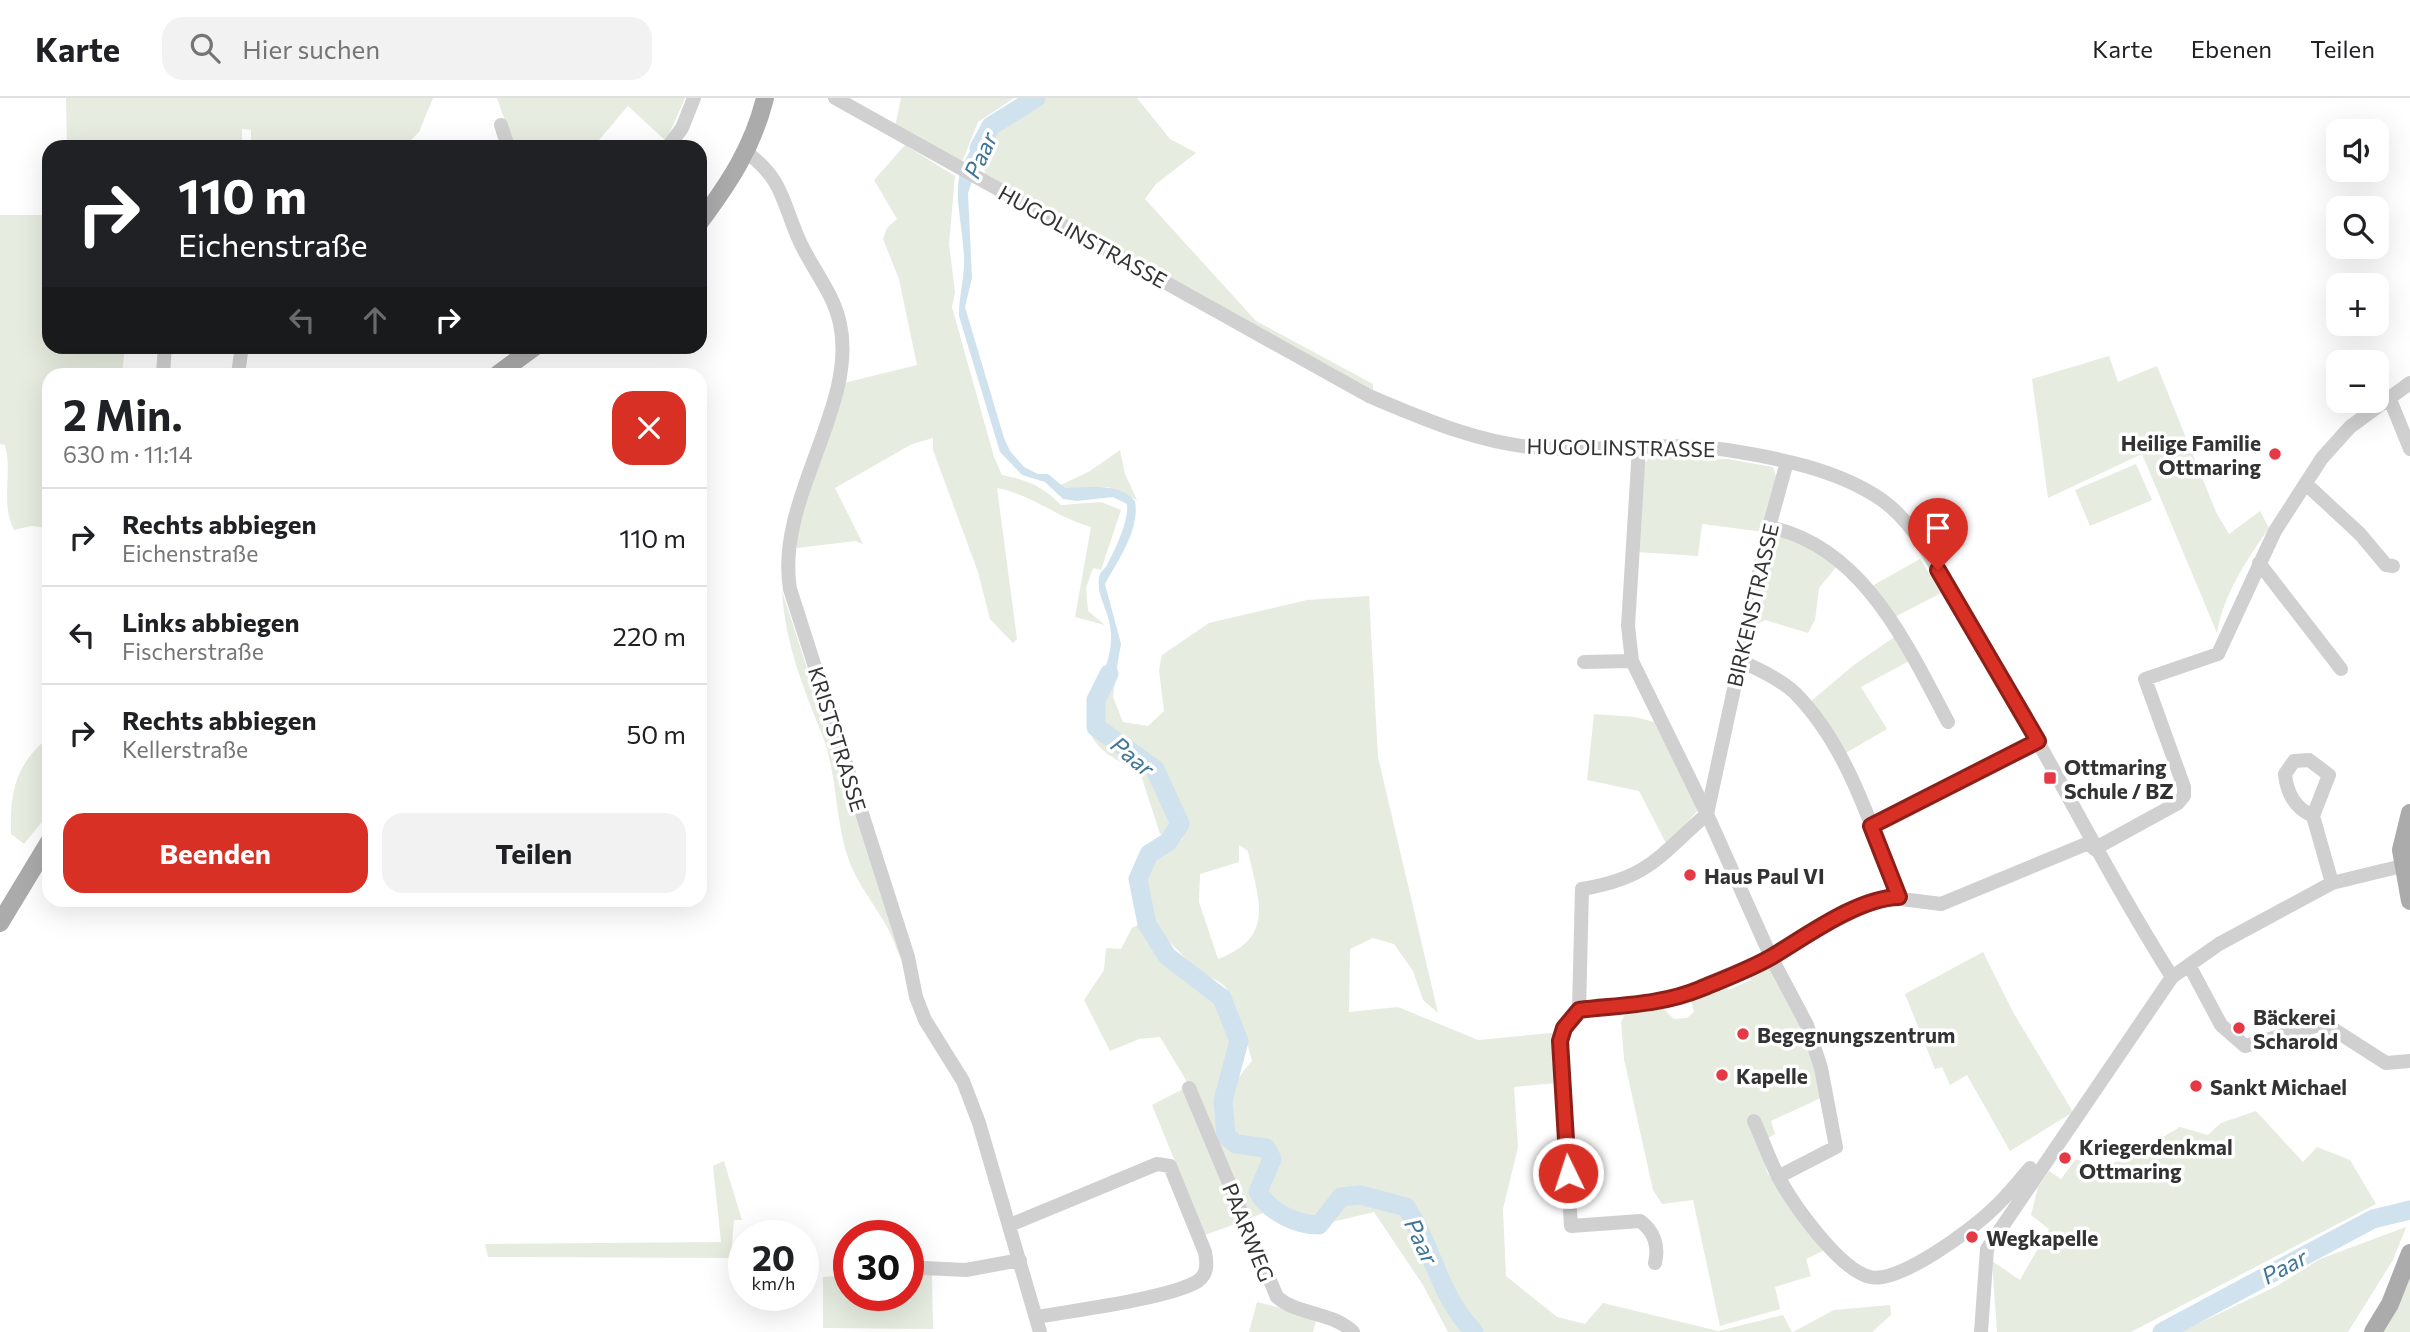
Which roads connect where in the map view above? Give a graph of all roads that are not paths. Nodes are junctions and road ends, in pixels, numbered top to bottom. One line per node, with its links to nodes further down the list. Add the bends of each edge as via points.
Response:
1 (695, 98): 6 (street)
2 (765, 98): 7 (main road)
3 (835, 98): 14 (street, HUGOLINSTRASSE, via 1369,396 1449,429 1502,443 1541,448)
4 (501, 125): 5 (street)
5 (506, 140)
6 (673, 140)
7 (747, 153): 8 (main road); 47 (street, KRISTSTRASSE, via 765,167 781,190 801,244 831,299 843,343 839,384 790,540 790,589 908,957 916,997 963,1081)
8 (707, 213)
9 (525, 354): 10 (main road)
10 (506, 368)
11 (2410, 383): 12 (street)
12 (2389, 397): 15 (street)
13 (2370, 413): 17 (street, via 2335,442)
14 (1639, 448): 16 (street, HUGOLINSTRASSE, via 1725,450); 21 (street, via 1628,626)
15 (2410, 449)
16 (1787, 462): 18 (street, BIRKENSTRASSE); 26 (street, HUGOLINSTRASSE, via 1865,489 1903,519 1928,553)
17 (2306, 484): 19 (street); 20 (street, via 2386,565)
18 (1769, 527): 22 (street, BIRKENSTRASSE); 25 (street, via 1821,545 1848,569 1898,628)
19 (2259, 563): 24 (street); 31 (street, via 2218,654 2145,679 2184,796)
20 (2393, 566)
21 (1632, 661): 23 (street); 28 (street)
22 (1740, 661): 28 (street, BIRKENSTRASSE); 30 (street, via 1793,691 1816,717)
23 (1584, 662)
24 (2341, 669)
25 (1948, 722)
26 (2038, 741): 30 (street); 31 (street, HUGOLINSTRASSE)
27 (2410, 813): 33 (main road, via 2401,849)
28 (1707, 814): 38 (street); 41 (street, via 1673,848 1629,879 1582,889)
29 (2313, 816): 34 (street)
30 (1871, 826): 35 (street)
31 (2093, 845): 35 (street, via 1941,904); 40 (street, HUGOLINSTRASSE)
32 (42, 854): 37 (main road)
33 (2402, 866): 34 (street); 36 (main road)
34 (2332, 883): 39 (street)
35 (1899, 897): 38 (street, via 1867,905)
36 (2410, 901)
37 (0, 923)
38 (1771, 957): 41 (street, via 1665,1001); 46 (street, via 1807,1025 1818,1057 1836,1147)
39 (2189, 965): 40 (street); 42 (street, via 2221,1025 2245,1046 2319,1025 2386,1063)
40 (2172, 977): 45 (street)
41 (1579, 1010): 50 (street, via 1560,1041 1571,1226 1640,1221 1649,1227 1658,1250)
42 (2410, 1061)
43 (1189, 1088): 54 (street, PAARWEG, via 1277,1297 1284,1304 1339,1320)
44 (1754, 1121): 46 (street)
45 (2059, 1142): 46 (street, via 1993,1210 1909,1268 1881,1279 1861,1274 1840,1258); 55 (street, via 1987,1248)
46 (1778, 1177)
47 (1010, 1225): 49 (street, KRISTSTRASSE); 52 (street, via 1157,1164 1170,1166 1205,1252 1205,1274 1189,1285)
48 (2410, 1253): 56 (main road, via 2390,1304)
49 (1020, 1260): 51 (street, via 966,1270); 52 (street, KRISTSTRASSE)
50 (1656, 1263)
51 (924, 1268)
52 (1037, 1317): 53 (street, KRISTSTRASSE)
53 (1040, 1332)
54 (1353, 1332)
55 (1981, 1332)
56 (2373, 1332)

